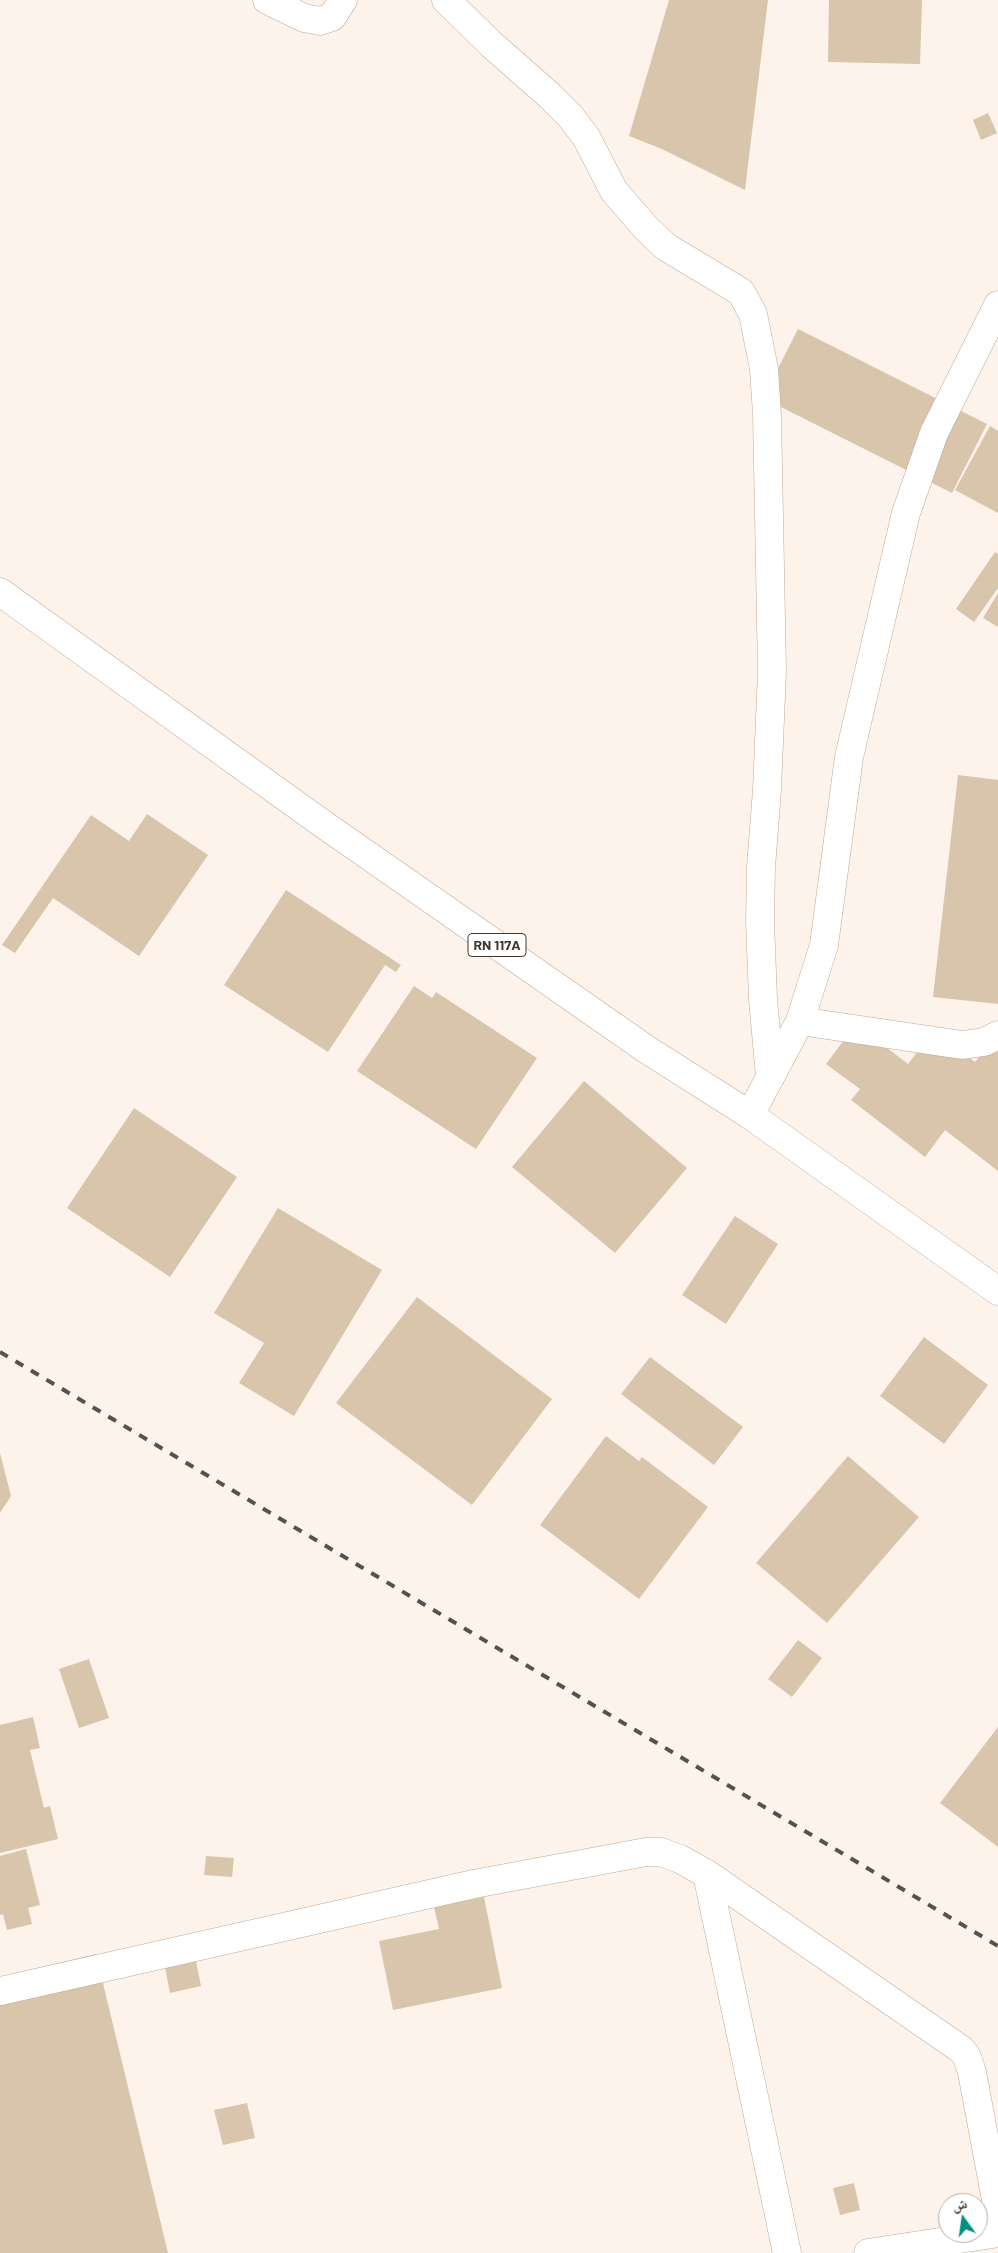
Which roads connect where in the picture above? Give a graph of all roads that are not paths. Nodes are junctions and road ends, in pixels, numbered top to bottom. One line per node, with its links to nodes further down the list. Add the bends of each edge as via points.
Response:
1 (268, 0): 2 (street, via 304,18 320,21 332,17)
2 (343, 0)
3 (446, 0): 8 (street, via 570,116 586,137 614,191 646,228 666,247 741,292 753,314 764,369 767,414 772,671 760,921)
4 (998, 305): 6 (street, via 934,434 906,513 849,756 824,945)
5 (0, 592): 9 (street, RN 117A, via 322,824 646,1049)
6 (800, 1021): 7 (street, via 962,1044 984,1042); 8 (street)
7 (998, 1036)
8 (770, 1077): 9 (street)
9 (750, 1115): 10 (street, RN 117A)
10 (998, 1291)
11 (707, 1874): 12 (street, via 680,1859 660,1852 646,1852 474,1884); 13 (street, via 962,2050 972,2072); 15 (street)
12 (0, 1991)
13 (998, 2211)
14 (998, 2233): 16 (street)
15 (786, 2253)
16 (868, 2253)

